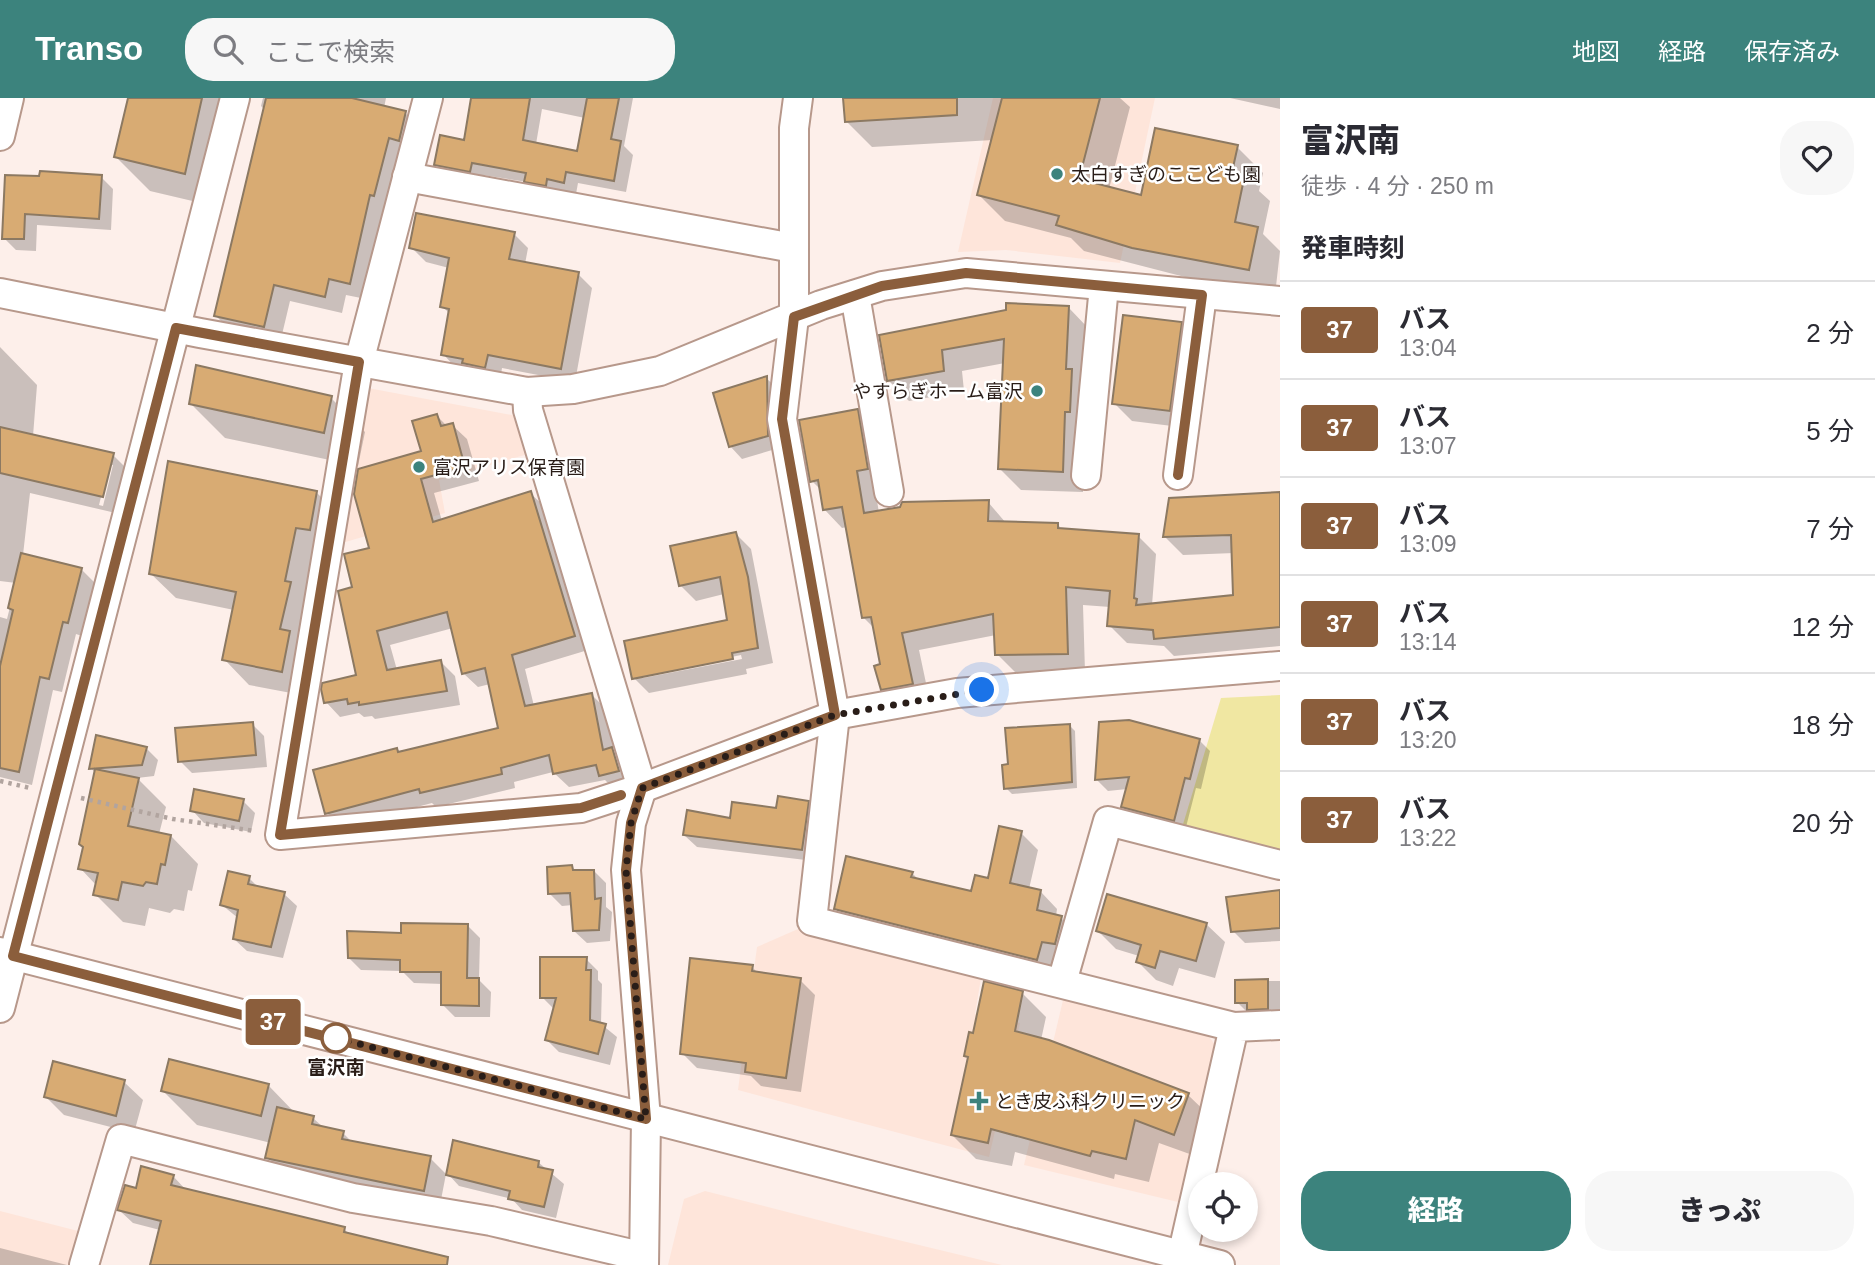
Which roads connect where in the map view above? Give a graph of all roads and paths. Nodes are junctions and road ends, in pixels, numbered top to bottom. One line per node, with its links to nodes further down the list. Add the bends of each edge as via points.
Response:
1 (235, 98): 14 (street)
2 (428, 98): 6 (street)
3 (798, 98): 7 (street)
4 (7, 99): 5 (street)
5 (0, 136)
6 (407, 177): 7 (street); 15 (street)
7 (793, 248): 13 (street)
8 (1104, 286): 10 (street, via 966,273 882,286); 11 (street); 17 (street)
9 (0, 293): 14 (street)
10 (855, 295): 13 (street); 19 (street)
11 (1202, 295): 12 (street); 18 (street)
12 (1280, 301)
13 (794, 317): 16 (street, via 660,371 573,390); 21 (street, via 782,419)
14 (176, 328): 15 (street); 28 (street)
15 (359, 362): 16 (street); 26 (street)
16 (527, 392): 23 (street, via 528,410)
17 (1086, 475)
18 (1178, 475)
19 (889, 492)
20 (1280, 666): 21 (street, via 957,693)
21 (835, 715): 23 (street); 29 (street, via 812,921 955,962)
22 (0, 781): 24 (path)
23 (642, 788): 26 (street, via 581,808); 33 (street, via 631,823 626,870)
24 (34, 789)
25 (70, 796): 26 (path, via 173,819)
26 (280, 835)
27 (1280, 865): 29 (street, via 1108,821)
28 (7, 954): 30 (street); 33 (street)
29 (1062, 982): 32 (street)
30 (0, 1009)
31 (1280, 1025): 32 (street)
32 (1234, 1027): 34 (street)
33 (646, 1119): 34 (street); 35 (street)
34 (1181, 1260): 37 (street)
35 (644, 1261): 36 (street, via 491,1221 353,1198 121,1139)
36 (84, 1265)
37 (1220, 1265)

